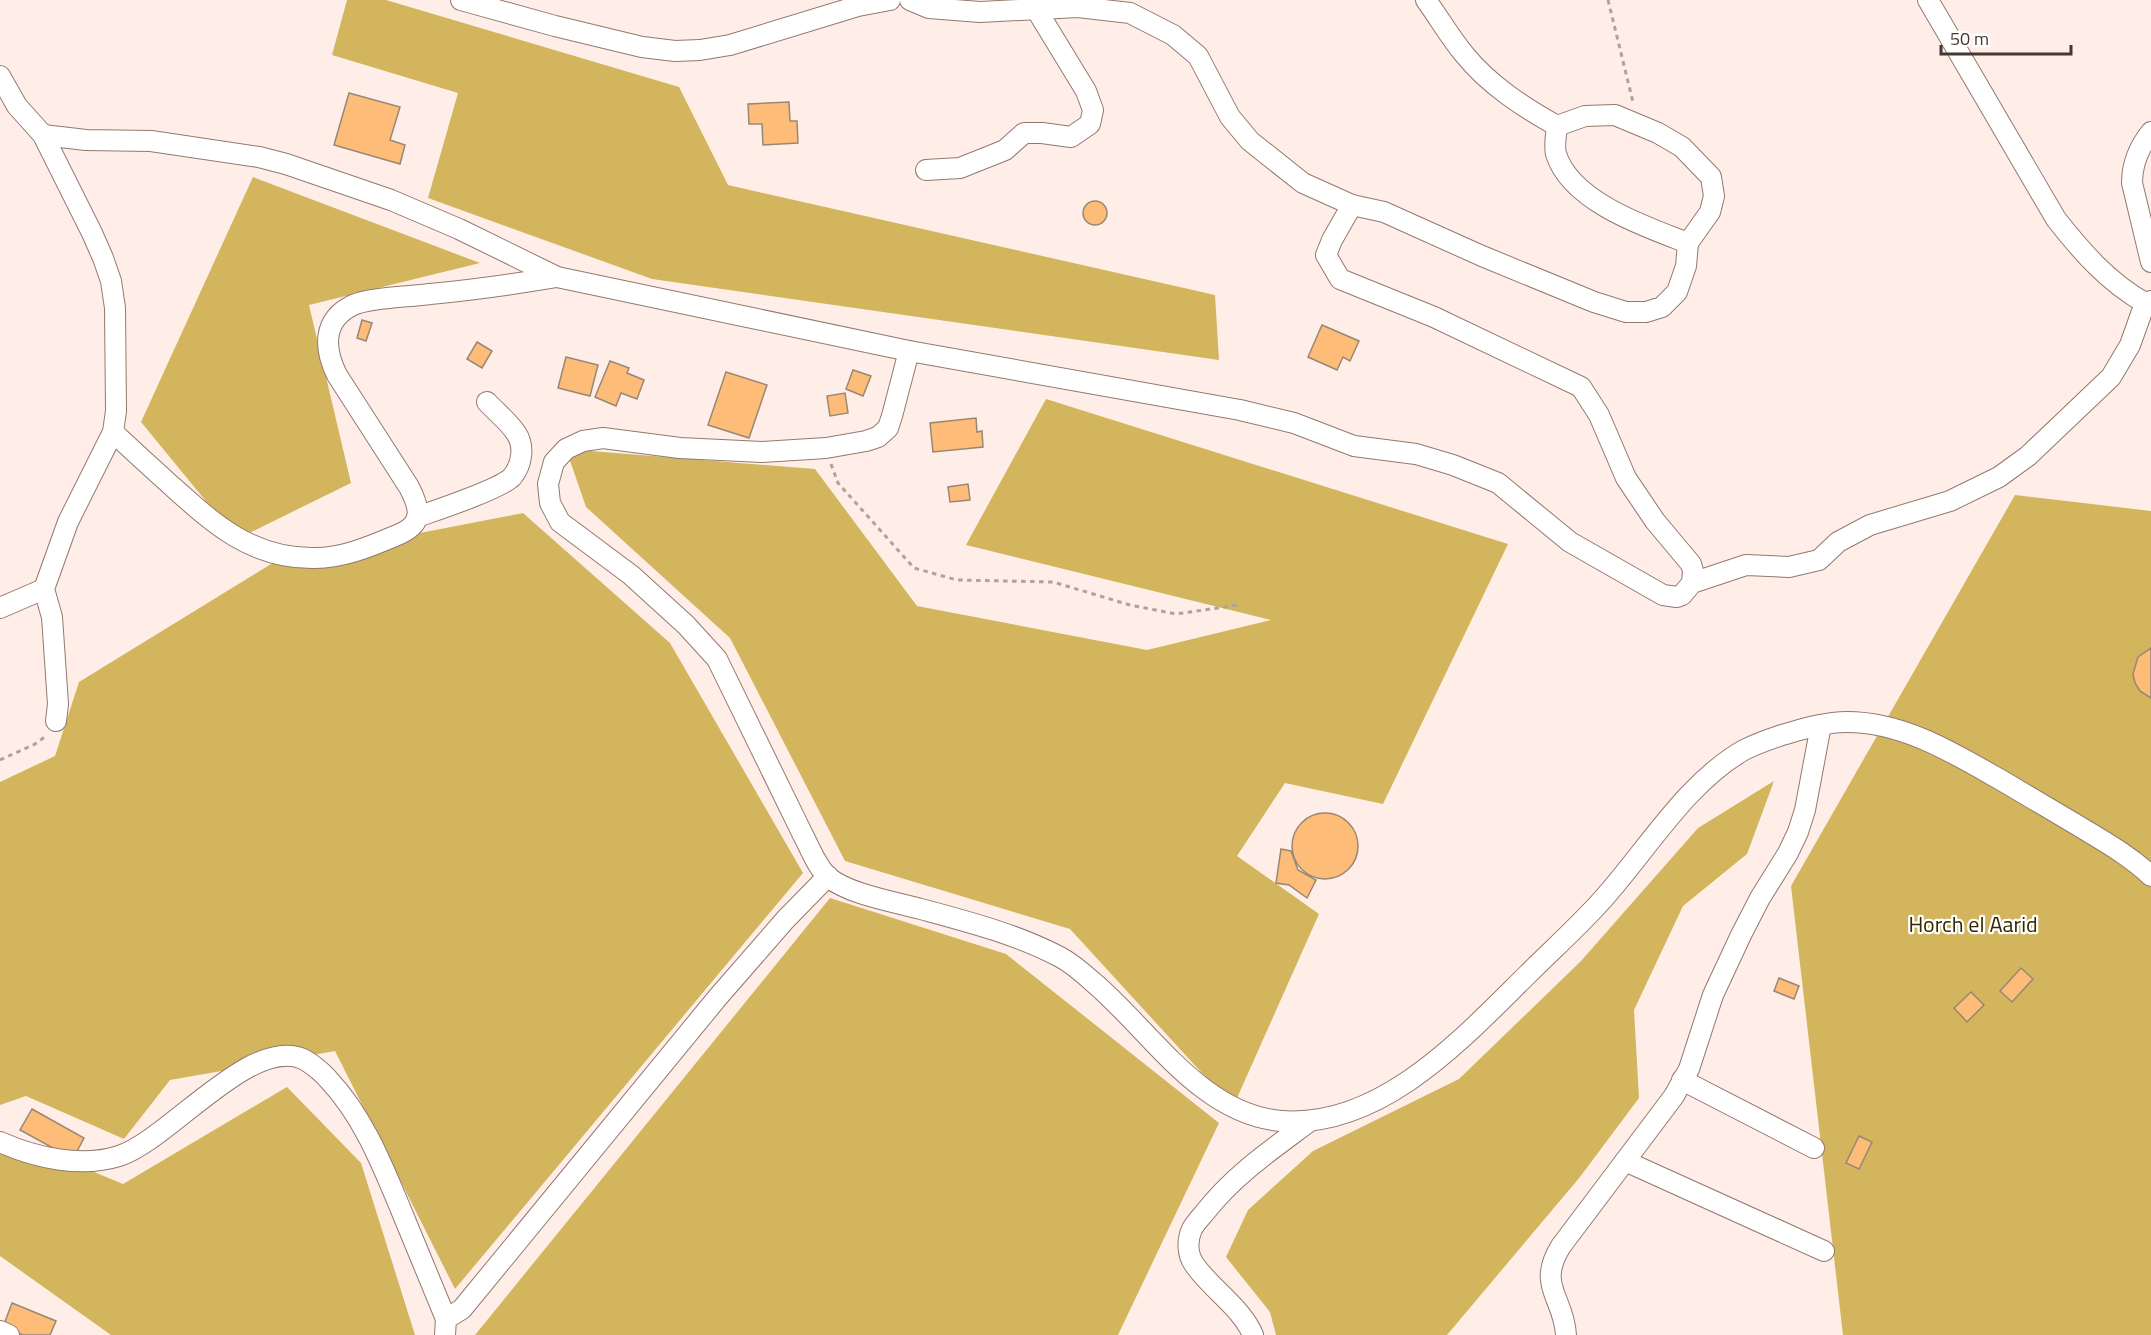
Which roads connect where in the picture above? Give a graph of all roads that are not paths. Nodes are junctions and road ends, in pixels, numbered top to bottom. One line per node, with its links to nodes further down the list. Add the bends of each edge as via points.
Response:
1 (461, 0): 2 (street, via 642,47 675,51 730,45)
2 (890, 0)
3 (910, 0): 6 (street, via 929,8 980,12)
4 (1426, 0): 8 (street, via 1465,56 1526,109)
5 (1928, 0): 16 (street, via 2056,219 2115,284)
6 (1036, 9): 11 (street, via 1086,91 1093,111 1090,124 1071,137 1024,133 1005,150 960,168); 12 (street, via 1078,7 1130,13 1173,35 1198,57 1230,117 1250,141 1303,183)
7 (0, 76): 10 (street, via 17,106)
8 (1557, 126): 13 (street, via 1556,153 1564,170 1580,187 1627,219); 13 (street, via 1585,116 1615,115 1682,147 1711,177 1714,196 1710,212)
9 (2151, 132): 14 (street, via 2136,157 2132,183)
10 (43, 135): 15 (street, via 151,141 286,164 391,200); 19 (street, via 92,233 111,281 117,331)
11 (926, 170)
12 (1352, 205): 13 (street, via 1384,212 1482,256 1626,312 1662,307 1677,292 1686,266); 21 (street, via 1326,255 1340,279 1434,317 1581,387 1599,415 1626,478 1691,564)
13 (1688, 243)
14 (2151, 262)
15 (557, 277): 17 (street); 20 (street, via 354,305 330,328 330,360 409,486)
16 (2148, 302): 21 (street, via 2111,377 2028,456 1999,477 1950,501 1870,525 1838,542 1819,560 1789,567 1746,565)
17 (909, 351): 21 (street, via 1240,410 1294,423 1354,446 1416,454 1498,483 1570,542 1663,595 1682,595); 26 (street, via 888,429 866,441 762,452 680,448 603,438 566,449 554,462 548,484 550,503 560,522 631,575 717,659 803,835)
18 (487, 402): 20 (street, via 517,434 522,448 520,464 512,477 498,486)
19 (113, 432): 20 (street, via 213,524 237,539 277,553 313,559 339,555 407,531 416,524); 22 (street, via 68,522)
20 (417, 517)
21 (1692, 583)
22 (44, 589): 23 (street); 24 (street, via 52,617)
23 (0, 608)
24 (56, 721)
25 (1821, 725): 27 (street, via 1848,722 1879,727 1944,747 2119,850); 28 (street, via 1798,832 1741,934 1713,995); 29 (street, via 1745,749 1715,770 1678,808 1602,901 1434,1063 1376,1100)
26 (828, 876): 29 (street, via 855,891 1028,940 1069,962 1099,986 1192,1080 1214,1096 1253,1116); 34 (street, via 718,997)
27 (2151, 876)
28 (1682, 1080): 31 (street); 32 (street)
29 (1310, 1121): 37 (street, via 1253,1163 1214,1200 1192,1228 1188,1247 1193,1263)
30 (0, 1142): 34 (street, via 61,1160 91,1162 121,1156 255,1064 279,1056 303,1059 327,1077 368,1136)
31 (1814, 1148)
32 (1625, 1161): 33 (street); 38 (street, via 1552,1262 1550,1281)
33 (1824, 1251)
34 (446, 1327)
35 (0, 1331): 36 (street)
36 (9, 1335)
37 (1253, 1335)
38 (1566, 1335)

